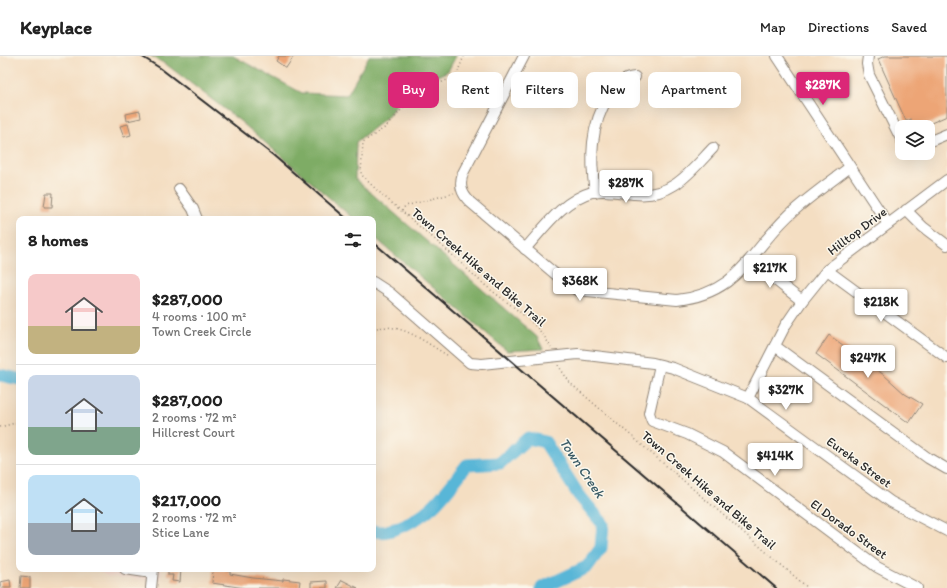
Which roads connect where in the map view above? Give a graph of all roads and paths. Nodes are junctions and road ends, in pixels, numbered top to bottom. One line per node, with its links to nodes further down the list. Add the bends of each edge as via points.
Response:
1 (464, 56): 16 (path, Town Creek Hike and Bike Trail, via 456,76 415,94 386,128 364,142 362,174 378,192)
2 (524, 56): 13 (street, via 463,173)
3 (777, 56): 10 (street)
4 (868, 56): 6 (street, via 870,75)
5 (603, 108): 14 (street, via 597,120 592,153)
6 (895, 127)
7 (947, 134): 8 (street)
8 (935, 139)
9 (713, 148): 14 (street, via 686,176 662,193 641,195)
10 (850, 167): 18 (street); 21 (street, via 787,217)
11 (947, 180): 15 (street, Hilltop Drive)
12 (179, 189): 17 (street)
13 (461, 191): 16 (path, via 405,206); 20 (street, via 470,202)
14 (595, 192): 20 (street, via 569,204)
15 (906, 210): 18 (street, Hilltop Drive); 19 (street)
16 (402, 212): 27 (path, Town Creek Hike and Bike Trail, via 534,325 549,342)
17 (196, 216)
18 (888, 224): 22 (street, Hilltop Drive)
19 (947, 245)
20 (525, 249): 21 (street, via 576,290 665,300 691,298 714,291 734,277)
21 (750, 260): 24 (street)
22 (827, 270): 24 (street, Hilltop Drive); 29 (street)
23 (376, 284): 27 (street, Eureka Street, via 390,293 470,363)
24 (802, 301): 26 (street, Hilltop Drive)
25 (376, 328): 28 (path, via 407,331)
26 (775, 346): 31 (street, Hilltop Drive); 34 (street)
27 (554, 356): 30 (street, Eureka Street, via 601,356); 38 (path, Town Creek Hike and Bike Trail, via 570,383)
28 (450, 357)
29 (947, 358)
30 (660, 365): 31 (street, Eureka Street); 39 (street, El Dorado Street, via 649,413 652,420 723,452 877,567)
31 (748, 398): 35 (street, Eureka Street, via 891,502)
32 (16, 423): 33 (path)
33 (0, 427)
34 (947, 469)
35 (947, 531)
36 (152, 572): 37 (street)
37 (151, 588)
38 (808, 588)
39 (917, 588)

